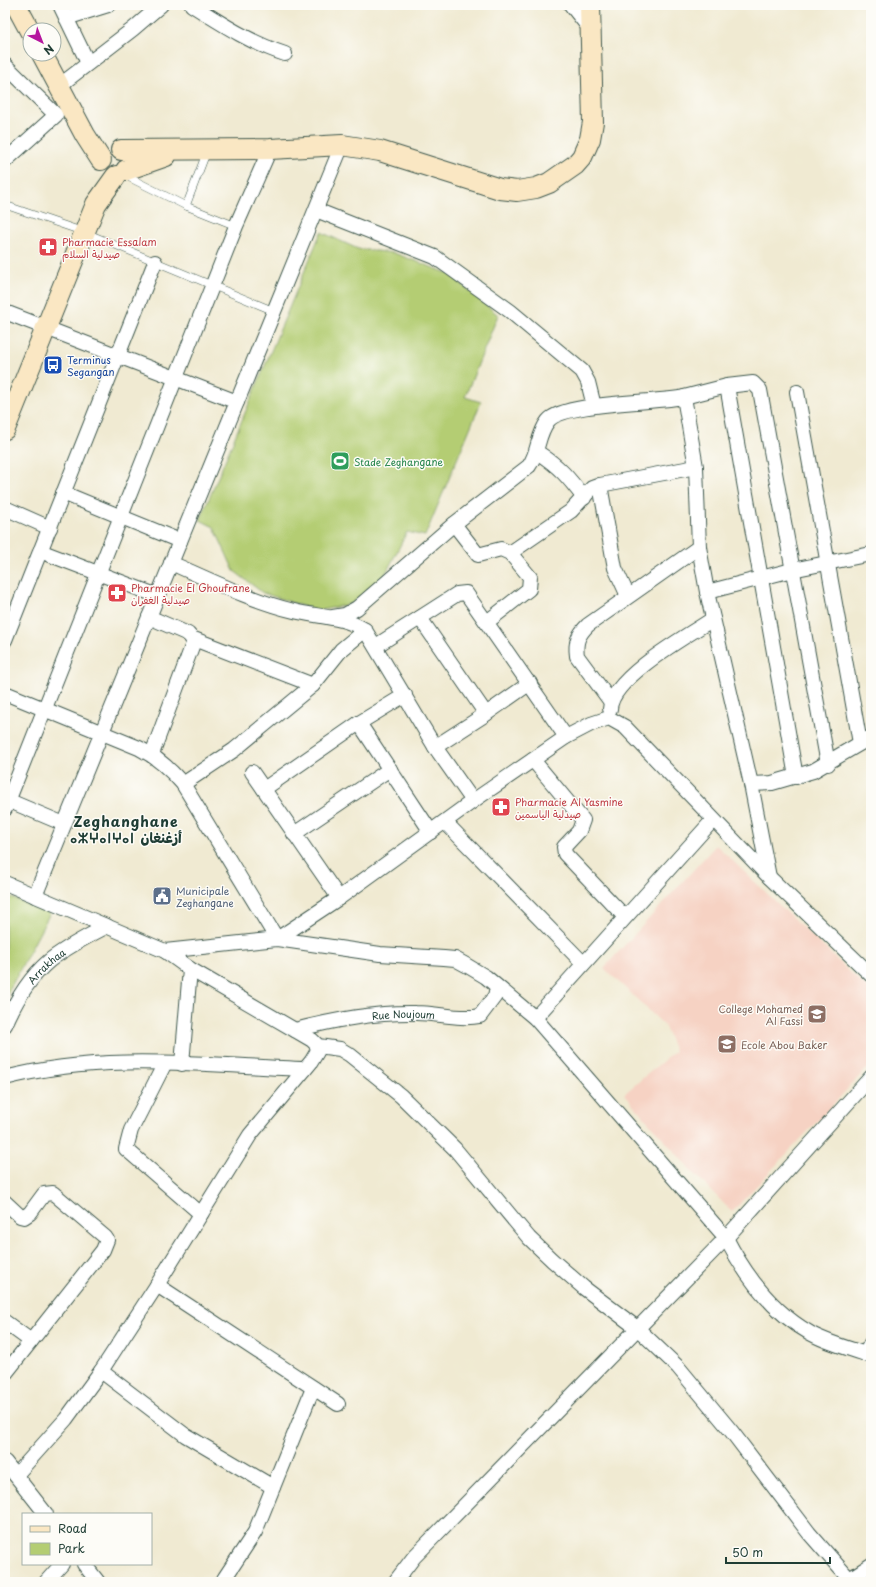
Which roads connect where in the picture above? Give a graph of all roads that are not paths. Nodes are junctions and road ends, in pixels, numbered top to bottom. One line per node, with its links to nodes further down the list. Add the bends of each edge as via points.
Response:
1 (16, 5): 9 (main road)
2 (60, 5): 8 (street)
3 (108, 5): 8 (street)
4 (161, 5): 13 (street)
5 (192, 5): 11 (street, via 236,33)
6 (572, 5): 10 (street)
7 (590, 5): 10 (main road)
8 (66, 18): 13 (street)
9 (25, 22)
10 (590, 28): 17 (main road, via 594,122 590,139 582,157 575,165 549,183 536,188 509,191 368,148)
11 (285, 54)
12 (46, 62): 15 (main road)
13 (88, 64): 15 (street)
14 (5, 65): 16 (street)
15 (59, 86): 16 (main road)
16 (63, 110): 20 (street); 21 (main road, via 93,135)
17 (342, 145): 18 (main road); 24 (street)
18 (270, 149): 19 (main road); 25 (street)
19 (207, 150): 21 (main road, via 178,151); 23 (lane)
20 (5, 161)
21 (115, 164): 23 (lane); 26 (main road, via 100,181 96,204)
22 (5, 205): 26 (lane)
23 (186, 206): 25 (lane)
24 (316, 210): 29 (street); 38 (street, via 420,250 448,265 516,315 582,371 588,382)
25 (236, 226): 28 (street)
26 (84, 232): 27 (lane); 31 (main road)
27 (155, 262): 28 (lane); 32 (street)
28 (213, 286): 29 (lane); 33 (street)
29 (274, 311): 37 (street)
30 (5, 312): 31 (street)
31 (45, 327): 32 (street); 39 (main road)
32 (118, 356): 33 (street); 43 (street)
33 (176, 379): 37 (street); 46 (street)
34 (727, 386): 36 (street); 56 (street, via 752,383 760,390); 58 (street)
35 (797, 392): 55 (street)
36 (684, 398): 38 (street); 41 (street)
37 (236, 402): 49 (street)
38 (594, 406): 40 (street, via 551,417 542,430)
39 (5, 429)
40 (537, 452): 44 (street, via 566,474); 47 (street, via 530,466)
41 (696, 467): 42 (street); 50 (street)
42 (600, 485): 44 (street, via 592,488); 61 (street, via 615,568)
43 (63, 493): 46 (street); 48 (street)
44 (584, 498): 52 (street, via 571,511)
45 (5, 508): 48 (street)
46 (121, 517): 49 (street); 57 (street)
47 (454, 524): 52 (street, via 478,555 496,549); 63 (street, via 357,608)
48 (50, 528): 51 (street)
49 (180, 541): 54 (street)
50 (699, 547): 59 (street); 61 (street)
51 (40, 551): 57 (street); 69 (street)
52 (510, 553): 66 (street, via 530,578 531,586)
53 (871, 554): 55 (street)
54 (171, 563): 60 (street); 63 (street, via 294,611)
55 (826, 563): 56 (street); 82 (street)
56 (792, 570): 58 (street); 86 (street)
57 (99, 574): 60 (street); 76 (street)
58 (761, 578): 59 (street); 89 (street)
59 (707, 592): 65 (street)
60 (158, 596): 62 (street)
61 (628, 596): 75 (street, via 588,625 576,640 577,656)
62 (149, 617): 68 (street); 80 (street)
63 (333, 618): 67 (street)
64 (420, 618): 66 (street, via 464,592 469,595); 70 (street); 77 (street)
65 (713, 619): 75 (street, via 628,678 619,687); 91 (street)
66 (487, 622): 71 (street)
67 (365, 630): 70 (street); 72 (street, via 341,650)
68 (194, 639): 72 (street); 84 (street)
69 (5, 640)
70 (376, 646): 74 (street)
71 (530, 683): 77 (street); 81 (street)
72 (313, 685): 90 (street, via 234,750)
73 (5, 694): 76 (street)
74 (405, 695): 79 (street); 83 (street)
75 (611, 702): 78 (street)
76 (45, 710): 80 (street); 94 (street)
77 (486, 714): 83 (street)
78 (609, 718): 81 (street, via 587,725); 95 (street, via 625,726)
79 (359, 723): 87 (street); 92 (street)
80 (102, 732): 84 (street); 97 (street)
81 (566, 737): 85 (street)
82 (865, 740): 86 (street)
83 (435, 747): 93 (street)
84 (152, 754): 90 (street)
85 (533, 760): 93 (street); 104 (street, via 583,820 579,831 564,847 565,854)
86 (828, 764): 89 (street)
87 (390, 769): 98 (street); 99 (street)
88 (252, 772): 92 (street)
89 (796, 777): 91 (street, via 772,783)
90 (183, 784): 106 (street)
91 (751, 784): 100 (street)
92 (264, 789): 99 (street)
93 (472, 801): 96 (street)
94 (6, 803): 97 (street)
95 (713, 820): 100 (street); 104 (street)
96 (445, 822): 98 (street); 108 (street)
97 (64, 824): 102 (street)
98 (431, 832): 103 (street)
99 (294, 834): 103 (street)
100 (769, 877): 110 (street)
101 (5, 883): 102 (street)
102 (35, 896): 105 (street)
103 (339, 898): 106 (street)
104 (625, 917): 108 (street)
105 (107, 926): 107 (street); 113 (street, Arrakhaa, via 43,966 30,982)
106 (277, 939): 107 (street); 111 (street, via 380,954 455,959 486,977)
107 (165, 951): 109 (street)
108 (583, 963): 112 (street)
109 (190, 969): 114 (street); 117 (street)
110 (871, 975)
111 (497, 988): 112 (street); 114 (street, Rue Noujoum, via 495,996 480,1016 468,1018 438,1014 390,1014)
112 (535, 1018): 123 (street)
113 (5, 1025)
114 (294, 1030): 115 (street)
115 (318, 1046): 118 (street, via 317,1052); 126 (street, via 331,1046 350,1055 402,1096 455,1149 529,1238 584,1288)
116 (165, 1063): 117 (street); 120 (street, via 98,1063); 122 (street, via 130,1130 126,1149)
117 (182, 1064): 118 (street)
118 (305, 1069): 122 (street, via 250,1135)
119 (871, 1077): 123 (street)
120 (5, 1078)
121 (5, 1202): 127 (street, via 24,1217 44,1194 53,1193 107,1240 103,1250)
122 (201, 1214): 124 (street)
123 (726, 1238): 126 (street); 128 (street, via 737,1259 758,1287 792,1320 811,1334)
124 (157, 1285): 129 (street); 131 (street)
125 (5, 1322): 127 (street)
126 (637, 1328): 140 (street, via 695,1386); 144 (street, via 414,1557)
127 (32, 1341): 130 (street)
128 (869, 1351)
129 (101, 1371): 134 (street, via 66,1419); 135 (street, via 185,1435)
130 (5, 1374)
131 (313, 1388): 132 (street); 135 (street)
132 (338, 1404)
133 (5, 1462): 134 (street)
134 (16, 1475): 136 (street)
135 (273, 1487): 143 (street, via 255,1532)
136 (45, 1513)
137 (61, 1565): 141 (street)
138 (85, 1565): 142 (street)
139 (871, 1565): 140 (street)
140 (849, 1581)
141 (46, 1582)
142 (98, 1582)
143 (222, 1582)
144 (395, 1582)

